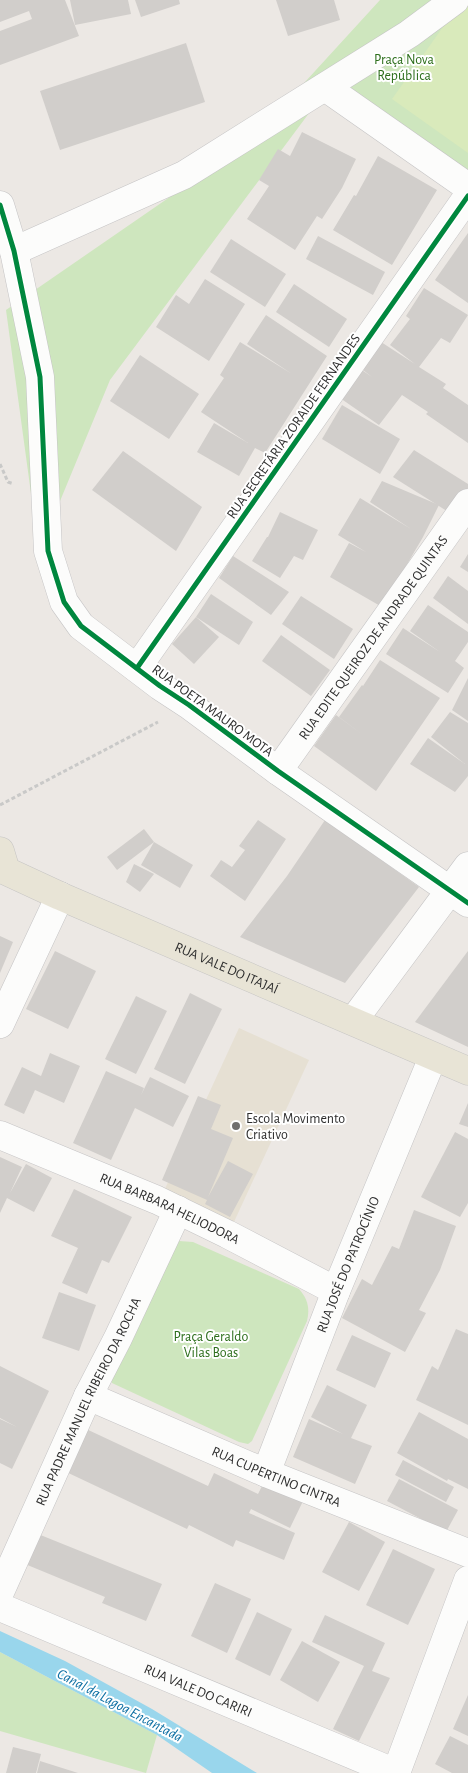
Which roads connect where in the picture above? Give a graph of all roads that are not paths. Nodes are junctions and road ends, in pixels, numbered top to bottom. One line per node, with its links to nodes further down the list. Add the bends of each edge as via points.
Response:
1 (455, 0): 2 (street, via 409,34)
2 (325, 87): 3 (street); 6 (street, via 184,175)
3 (468, 187)
4 (468, 196): 8 (street, RUA SECRETÁRIA ZORAIDE FERNANDES)
5 (0, 205): 6 (street, RUA POETA MAURO MOTA)
6 (14, 251): 8 (street, RUA POETA MAURO MOTA, via 40,378 48,551 64,602 81,626)
7 (468, 503): 9 (street, RUA EDITE QUEIROZ DE ANDRADE QUINTAS)
8 (137, 668): 9 (street, RUA POETA MAURO MOTA)
9 (278, 772): 13 (street, RUA POETA MAURO MOTA)
10 (2, 865): 12 (main road, RUA VALE DO ITAJAÍ)
11 (468, 866): 13 (street)
12 (60, 896): 14 (main road, RUA VALE DO ITAJAÍ); 15 (street)
13 (458, 897): 14 (street)
14 (353, 1021): 16 (main road, RUA VALE DO ITAJAÍ)
15 (0, 1024)
16 (433, 1056): 17 (main road, RUA VALE DO ITAJAÍ); 20 (street, RUA JOSÉ DO PATROCÍNIO)
17 (468, 1071)
18 (0, 1135): 19 (street, RUA BARBARA HELIODORA)
19 (178, 1210): 20 (street, RUA BARBARA HELIODORA); 21 (street, RUA PADRE MANUEL RIBEIRO DA ROCHA)
20 (336, 1291): 22 (street, RUA JOSÉ DO PATROCÍNIO)
21 (88, 1396): 22 (street, RUA CUPERTINO CINTRA); 25 (street, RUA PADRE MANUEL RIBEIRO DA ROCHA)
22 (266, 1473): 23 (street, RUA CUPERTINO CINTRA)
23 (468, 1553)
24 (468, 1580): 27 (street)
25 (0, 1592)
26 (0, 1607): 27 (street, RUA VALE DO CARIRI)
27 (396, 1773)

